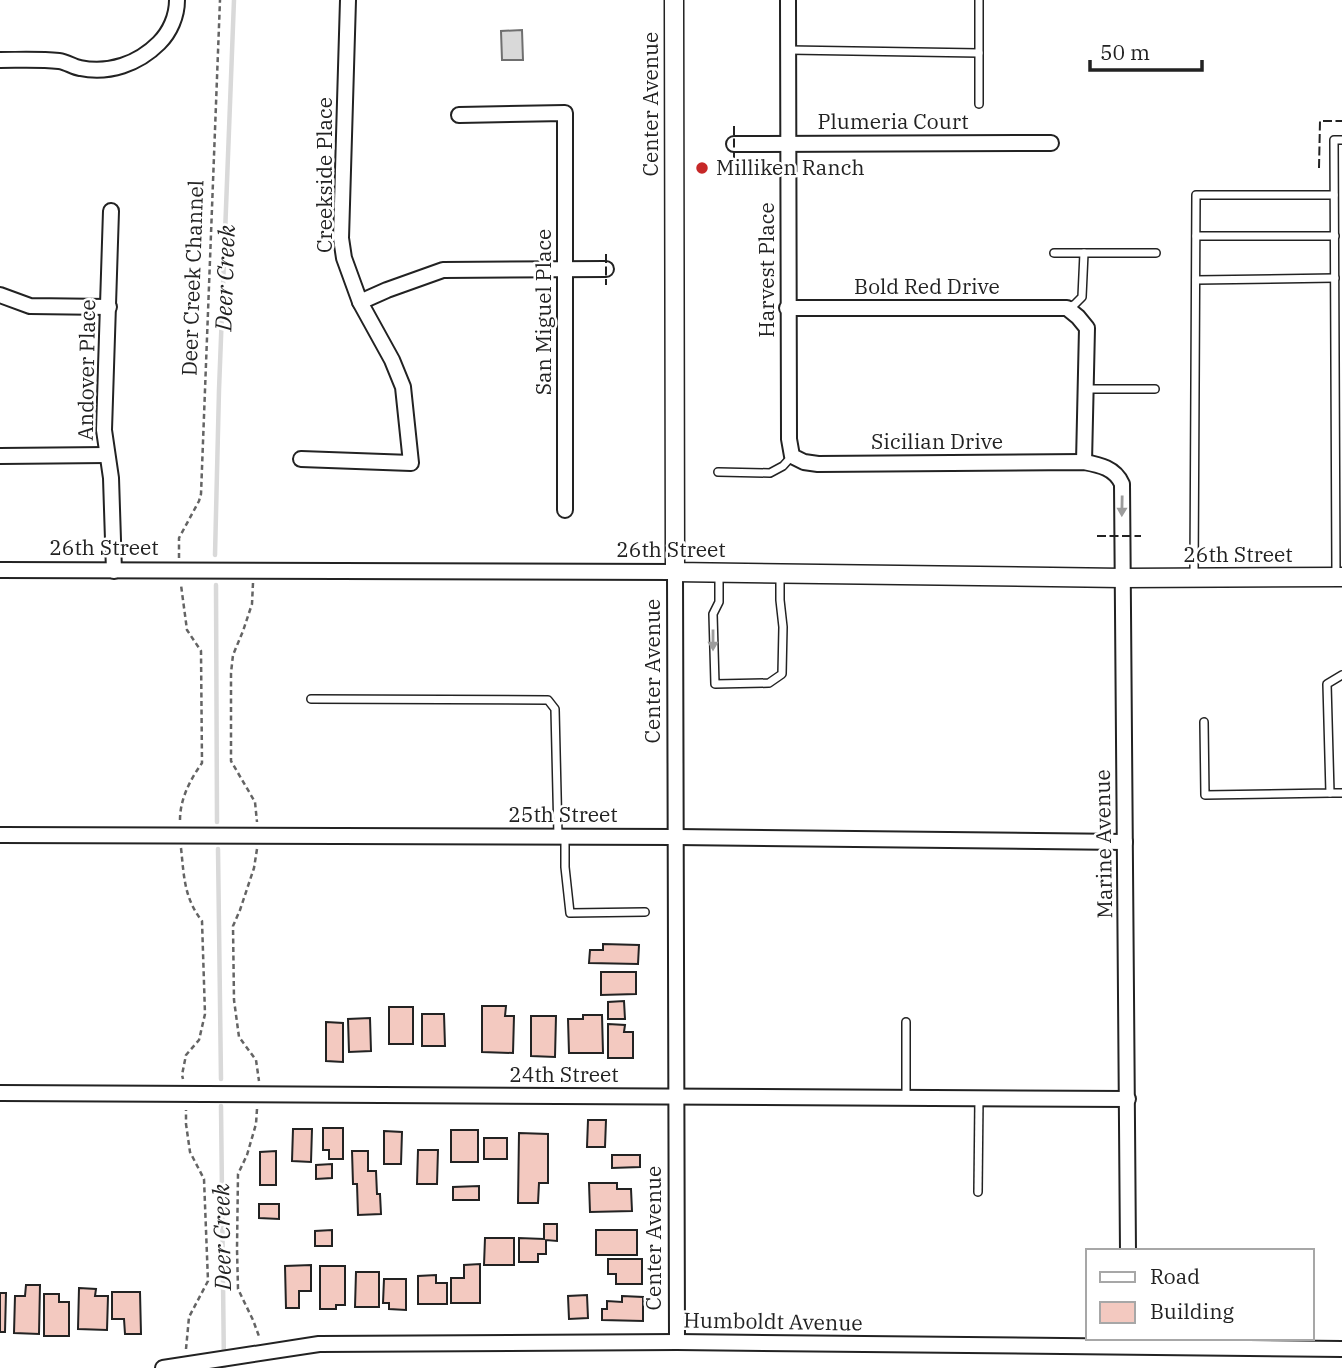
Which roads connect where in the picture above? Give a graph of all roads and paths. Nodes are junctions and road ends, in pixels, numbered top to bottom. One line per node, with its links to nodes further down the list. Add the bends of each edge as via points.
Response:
1 (177, 0): 9 (street, via 177,12 164,37 148,54 127,66 103,70 62,62)
2 (220, 0): 41 (path, Deer Creek Channel, via 201,494 180,538)
3 (348, 0): 28 (street, Creekside Place, via 341,238)
4 (674, 0): 45 (street, Center Avenue)
5 (789, 0): 7 (street, Harvest Place)
6 (979, 0): 8 (lane)
7 (789, 50): 8 (lane); 15 (street, Harvest Place)
8 (979, 53): 10 (lane)
9 (0, 60)
10 (979, 104)
11 (459, 115): 23 (street, San Miguel Place, via 565,113)
12 (1342, 140): 16 (lane, via 1334,140)
13 (1051, 143): 15 (street, Plumeria Court)
14 (734, 144): 15 (street, Plumeria Court)
15 (788, 144): 30 (street, Harvest Place)
16 (1334, 195): 18 (lane, via 1196,195); 19 (lane)
17 (111, 211): 29 (street, Andover Place)
18 (1196, 236): 19 (lane); 26 (lane)
19 (1335, 236): 25 (lane)
20 (1054, 253): 21 (lane)
21 (1084, 253): 22 (lane); 31 (lane, via 1083,297)
22 (1156, 253)
23 (565, 268): 24 (street); 28 (street, via 443,270); 40 (street, San Miguel Place)
24 (606, 269)
25 (1335, 278): 26 (lane); 49 (lane)
26 (1196, 280): 48 (lane)
27 (0, 295): 29 (street, via 30,306)
28 (360, 302): 37 (street, Creekside Place, via 403,387 411,463)
29 (109, 307): 35 (street, Andover Place)
30 (787, 308): 31 (street, Bold Red Drive); 36 (street, Harvest Place)
31 (1067, 308): 32 (street, via 1087,328)
32 (1086, 389): 33 (lane); 38 (street)
33 (1155, 389)
34 (0, 456): 35 (street)
35 (107, 456): 43 (street, Andover Place)
36 (792, 456): 38 (street, Sicilian Drive, via 818,464); 39 (lane, via 770,473)
37 (301, 459)
38 (1084, 462): 50 (street, Marine Avenue, one-way to 50, via 1111,470 1122,484)
39 (718, 472)
40 (565, 510)
41 (179, 551)
42 (0, 570): 43 (street, 26th Street)
43 (114, 571): 44 (street, 26th Street)
44 (254, 571): 45 (street, 26th Street); 59 (path, via 251,604 233,654 231,761 255,802)
45 (676, 572): 46 (street, 26th Street); 61 (street, Center Avenue)
46 (719, 573): 47 (street, 26th Street); 47 (lane, one-way to 47, via 719,602 713,614 715,684 769,683 782,674)
47 (779, 573): 50 (street, 26th Street)
48 (1194, 577): 49 (street, 26th Street); 50 (street, 26th Street)
49 (1339, 577)
50 (1122, 578): 62 (street, Marine Avenue)
51 (183, 595): 57 (path, via 187,630 201,651 202,763)
52 (1342, 675): 55 (lane, via 1327,684)
53 (312, 699): 60 (lane, via 548,700 555,709)
54 (1204, 722): 55 (lane, via 1205,795)
55 (1330, 793): 56 (lane)
56 (1342, 793)
57 (180, 811)
58 (0, 835): 59 (street, 25th Street)
59 (258, 836): 60 (street, 25th Street); 68 (path, via 254,868 233,938 235,1021 239,1037 256,1060)
60 (562, 836): 61 (street, 25th Street); 64 (lane, via 570,913)
61 (676, 837): 62 (street, 25th Street); 69 (street, Center Avenue)
62 (1125, 842): 72 (street, Marine Avenue)
63 (182, 860): 67 (path, via 183,881 202,921 205,1014 199,1041 185,1061)
64 (645, 912)
65 (906, 1022): 70 (lane)
66 (0, 1093): 67 (street, 24th Street)
67 (186, 1094): 68 (street, 24th Street)
68 (258, 1094): 69 (street, 24th Street); 79 (path, via 256,1124 238,1174 238,1289)
69 (676, 1097): 70 (street, 24th Street); 76 (street, Center Avenue)
70 (906, 1098): 71 (street, 24th Street)
71 (979, 1098): 72 (street, 24th Street); 74 (lane)
72 (1128, 1099): 75 (street, Marine Avenue)
73 (186, 1124): 80 (path, via 190,1152 204,1179 208,1281 189,1317)
74 (978, 1192)
75 (1128, 1249)
76 (677, 1342): 77 (street, Humboldt Avenue); 79 (street, Humboldt Avenue, via 319,1344)
77 (1128, 1343): 78 (street, Humboldt Avenue)
78 (1342, 1349)
79 (265, 1352): 80 (street, Humboldt Avenue)
80 (187, 1364): 81 (street, Humboldt Avenue)
81 (163, 1368)

